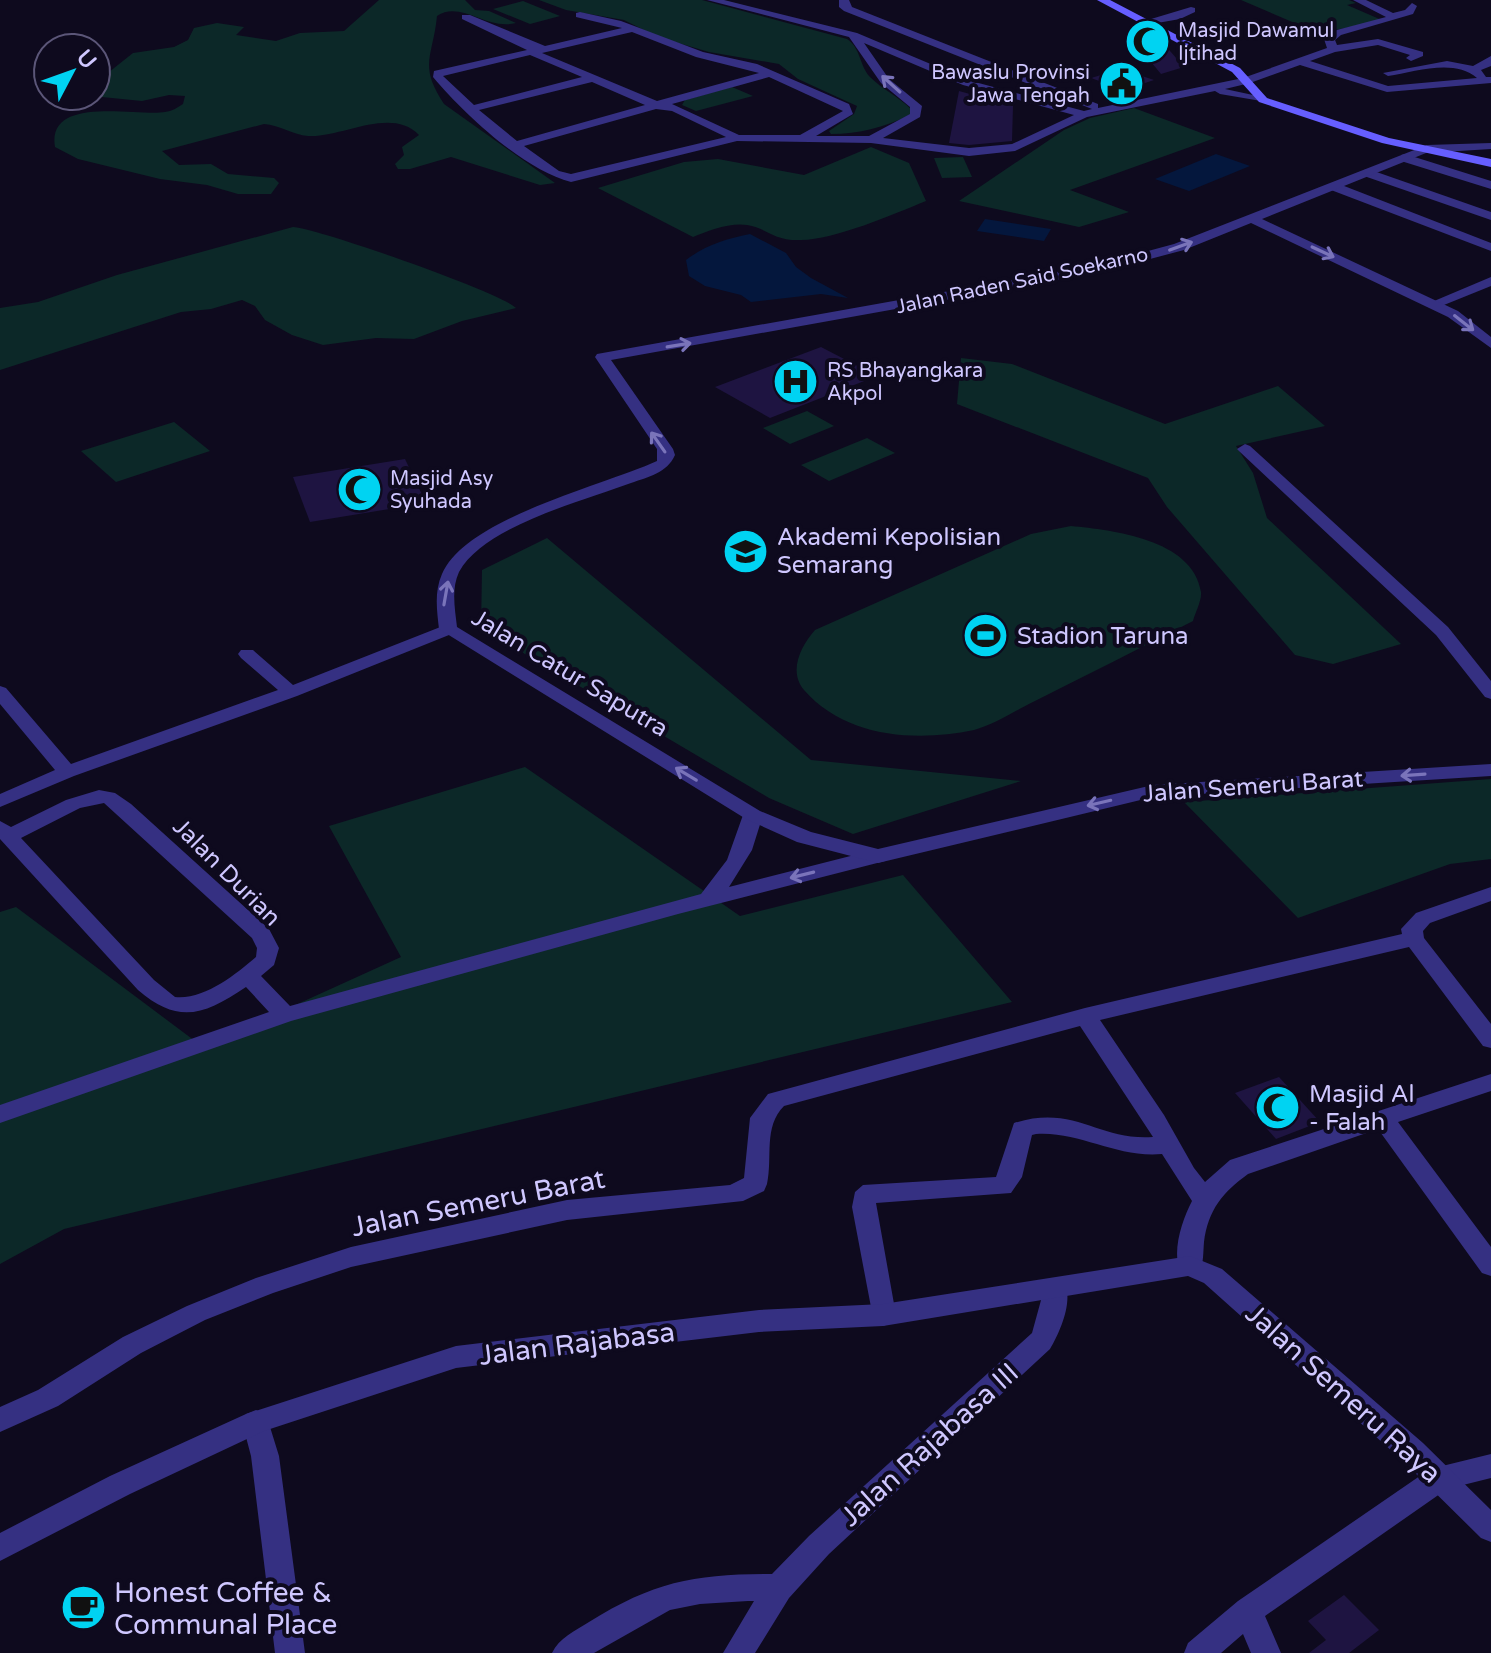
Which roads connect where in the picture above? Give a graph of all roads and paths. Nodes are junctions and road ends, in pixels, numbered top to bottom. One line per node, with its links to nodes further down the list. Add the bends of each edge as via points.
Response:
1 (712, 0): 12 (street)
2 (844, 0): 35 (street, via 848,9)
3 (1102, 0): 10 (main road)
4 (1358, 0): 8 (street)
5 (1412, 6): 8 (street)
6 (1191, 10): 10 (street)
7 (580, 15): 11 (street)
8 (1395, 16): 15 (street, via 1330,36)
9 (466, 17): 13 (street)
10 (1146, 22): 28 (main road, via 1236,70)
11 (633, 29): 14 (street); 25 (street, via 700,55)
12 (853, 35): 36 (street, via 967,83); 39 (street, one-way to 12, via 916,115 916,106 885,81)
13 (531, 49): 14 (street); 23 (street); 27 (street)
14 (549, 49): 24 (street)
15 (1333, 49): 18 (street, via 1378,42 1419,54); 20 (street)
16 (1438, 52): 21 (street)
17 (441, 53): 23 (street)
18 (1411, 58)
19 (1491, 59): 22 (street)
20 (1302, 62): 28 (street); 29 (street, via 1387,89)
21 (1447, 64): 22 (street); 26 (street)
22 (1473, 69): 29 (street)
23 (438, 73): 34 (street)
24 (605, 73): 27 (street); 32 (street)
25 (770, 73): 32 (street); 38 (street, via 836,101 849,112)
26 (1388, 73)
27 (589, 77): 33 (street); 34 (street)
28 (1246, 81): 30 (street); 31 (main road)
29 (1490, 81)
30 (1211, 89): 31 (street); 35 (street)
31 (1263, 100): 42 (main road, via 1386,141)
32 (673, 105): 33 (street); 37 (street)
33 (658, 106): 40 (street)
34 (471, 109): 40 (street)
35 (1106, 110): 36 (street)
36 (1084, 114): 39 (street, via 1015,147 992,151)
37 (737, 138): 38 (street); 40 (street, via 571,178 555,174)
38 (800, 139): 39 (street)
39 (871, 140)
40 (515, 145)
41 (1491, 146): 42 (street, Jalan Raden Said Soekarno)
42 (1427, 149): 43 (street, Jalan Raden Said Soekarno); 44 (main road)
43 (1405, 158): 45 (street, Jalan Raden Said Soekarno); 46 (street)
44 (1491, 163)
45 (1368, 173): 47 (street, Jalan Raden Said Soekarno); 48 (street)
46 (1491, 185)
47 (1335, 187): 49 (street, Jalan Raden Said Soekarno); 50 (street)
48 (1491, 216)
49 (1253, 219): 52 (street, one-way to 52); 54 (street, Jalan Raden Said Soekarno, one-way to 49, via 1101,268)
50 (1491, 247)
51 (1491, 281): 52 (street)
52 (1434, 304): 53 (street, one-way to 53)
53 (1491, 344)
54 (602, 357): 56 (street, Jalan Catur Saputra, one-way to 54, via 443,605 447,582 470,550 525,519 663,464 665,449)
55 (1245, 449): 60 (street, via 1442,631)
56 (448, 629): 59 (street); 64 (street, Jalan Catur Saputra, one-way to 56)
57 (247, 654): 59 (street)
58 (0, 692): 62 (street)
59 (291, 692): 62 (street)
60 (1491, 693)
61 (1491, 770): 66 (street, Jalan Semeru Barat, one-way to 66, via 1153,791)
62 (67, 772): 63 (street)
63 (0, 801)
64 (753, 815): 66 (street, Jalan Catur Saputra, via 804,837); 68 (street, via 737,866)
65 (4, 831): 70 (street, Jalan Durian, via 167,1003 199,1003); 70 (street, Jalan Durian, via 83,800 108,797 261,934 268,948 266,960)
66 (878, 856): 68 (street, Jalan Semeru Barat, one-way to 68)
67 (1491, 894): 69 (street, via 1423,918 1412,929)
68 (709, 898): 71 (street, Jalan Semeru Barat)
69 (1414, 939): 72 (street); 73 (street)
70 (249, 976): 71 (street)
71 (285, 1015): 75 (street, Jalan Semeru Barat)
72 (1085, 1016): 77 (street); 83 (street, Jalan Semeru Barat, via 776,1100 766,1107 757,1128 760,1169 755,1184 734,1194 567,1210 351,1257 196,1313)
73 (1491, 1040)
74 (1491, 1082): 76 (street)
75 (0, 1114)
76 (1383, 1119): 78 (street, via 1239,1167); 80 (street)
77 (1168, 1145): 78 (street); 82 (street, via 1131,1146 1055,1124 1033,1124 1022,1129 1010,1177 1002,1186 872,1192 864,1207)
78 (1204, 1199): 79 (street, via 1191,1231)
79 (1190, 1266): 81 (street, Jalan Rajabasa); 86 (street, Jalan Semeru Raya, via 1213,1276)
80 (1491, 1266)
81 (1055, 1289): 82 (street, Jalan Rajabasa); 89 (street, Jalan Rajabasa III, via 1041,1341)
82 (883, 1315): 84 (street, Jalan Rajabasa, via 759,1321 456,1357)
83 (0, 1420)
84 (256, 1422): 88 (street, Jalan Rajabasa); 91 (street)
85 (1491, 1466): 86 (street)
86 (1440, 1478): 87 (street, Jalan Semeru Raya); 90 (street)
87 (1491, 1529)
88 (0, 1548)
89 (779, 1588): 92 (street, via 708,1589 671,1596); 93 (street, Jalan Rajabasa III)
90 (1248, 1611): 94 (street); 95 (street)
91 (290, 1653)
92 (567, 1653)
93 (738, 1653)
94 (1199, 1653)
95 (1266, 1653)

